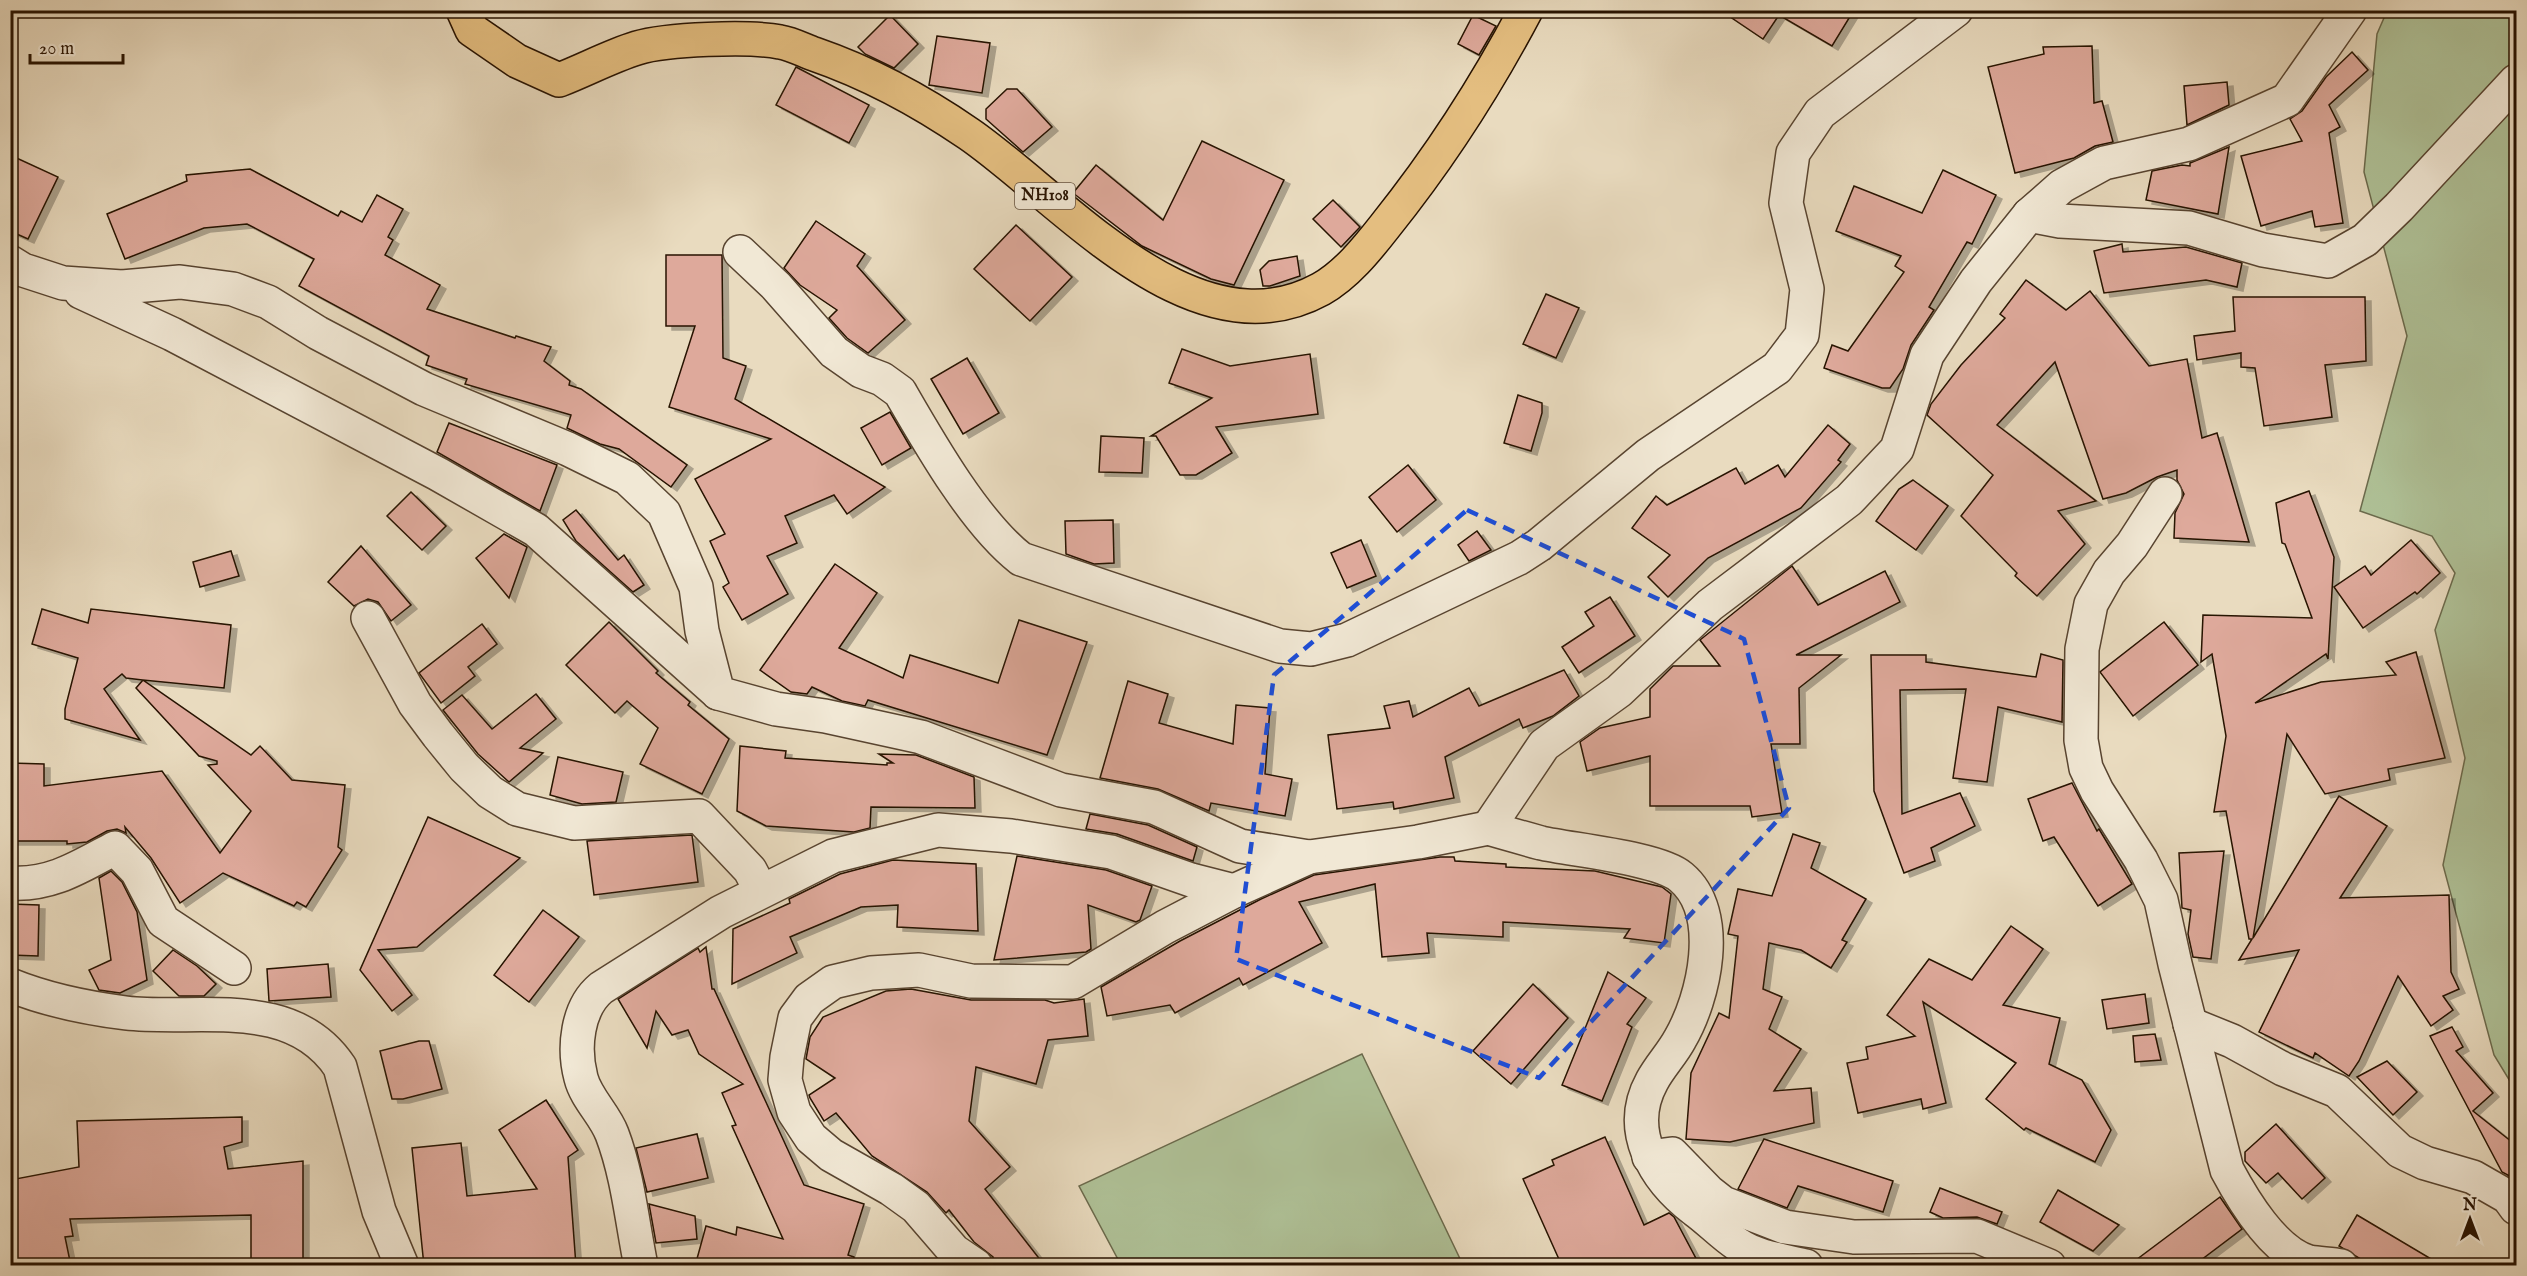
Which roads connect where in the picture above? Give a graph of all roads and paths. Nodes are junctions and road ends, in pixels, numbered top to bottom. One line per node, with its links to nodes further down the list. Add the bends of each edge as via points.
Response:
1 (463, 10): 2 (highway, NH108, via 472,30 517,61 559,80 638,47 714,39 780,42 845,65 909,97 970,135 1097,238 1169,283 1212,300 1253,306 1287,302 1322,289 1361,256 1409,196 1451,134)
2 (1526, 10)
3 (1956, 10): 7 (street, via 1820,113 1793,153 1786,203 1807,289 1802,335 1777,368 1647,455 1519,558 1347,640 1311,649 1280,646 1021,559 1000,543 982,519 900,392 882,379 861,372 834,352)
4 (2350, 10): 6 (street, via 2287,100 2189,144 2104,163 2062,186)
5 (2517, 81): 6 (street, via 2365,240 2328,261 2263,250 2189,228 2060,221)
6 (2029, 215): 13 (street, via 1976,281 1927,355 1897,449 1850,500 1710,605 1619,690 1544,745)
7 (740, 252)
8 (10, 262): 9 (street)
9 (63, 283): 12 (street, via 172,334 438,474 536,531); 12 (street, via 122,287 180,282 233,289 268,302 318,333 424,388 627,478 664,513 696,587 702,631)
10 (2164, 494): 20 (street, via 2091,604 2082,649 2081,740 2086,768 2097,791 2141,860 2161,900)
11 (368, 618): 16 (street, via 415,704 464,767 490,792 516,809 574,823 699,816 750,870)
12 (718, 693): 14 (street, via 776,709 921,737 1061,790 1154,807 1240,846)
13 (1488, 828): 14 (street); 21 (street, via 1660,868 1680,876 1694,892 1705,916 1706,945 1699,993 1681,1038 1643,1100 1640,1123)
14 (1309, 857): 17 (street)
15 (10, 883): 18 (street, via 42,883 116,848 137,871 163,921)
16 (761, 891): 17 (street, via 834,856 938,830 1011,836 1112,852); 24 (street, via 601,988 590,997 583,1016 577,1037 581,1079 612,1133)
17 (1234, 891): 25 (street, via 1072,982 971,981 919,970 871,973 832,982 809,999 795,1018 785,1080 794,1112 811,1138 831,1155 916,1207 954,1251)
18 (234, 968)
19 (10, 986): 23 (street, via 45,999 126,1013 267,1017 316,1040 340,1067 379,1211)
20 (2190, 1024): 22 (street, via 2337,1091 2400,1151 2473,1177 2508,1197); 28 (street, via 2227,1170 2237,1189 2279,1244 2308,1262)
21 (1649, 1157): 26 (street, via 1657,1172 1683,1200 1738,1245); 27 (street, via 1672,1154 1723,1203 1785,1227 1809,1233 1878,1238 1977,1236)
22 (2517, 1208)
23 (402, 1266)
24 (641, 1266)
25 (976, 1266)
26 (1806, 1266)
27 (2049, 1266)
28 (2341, 1266)

